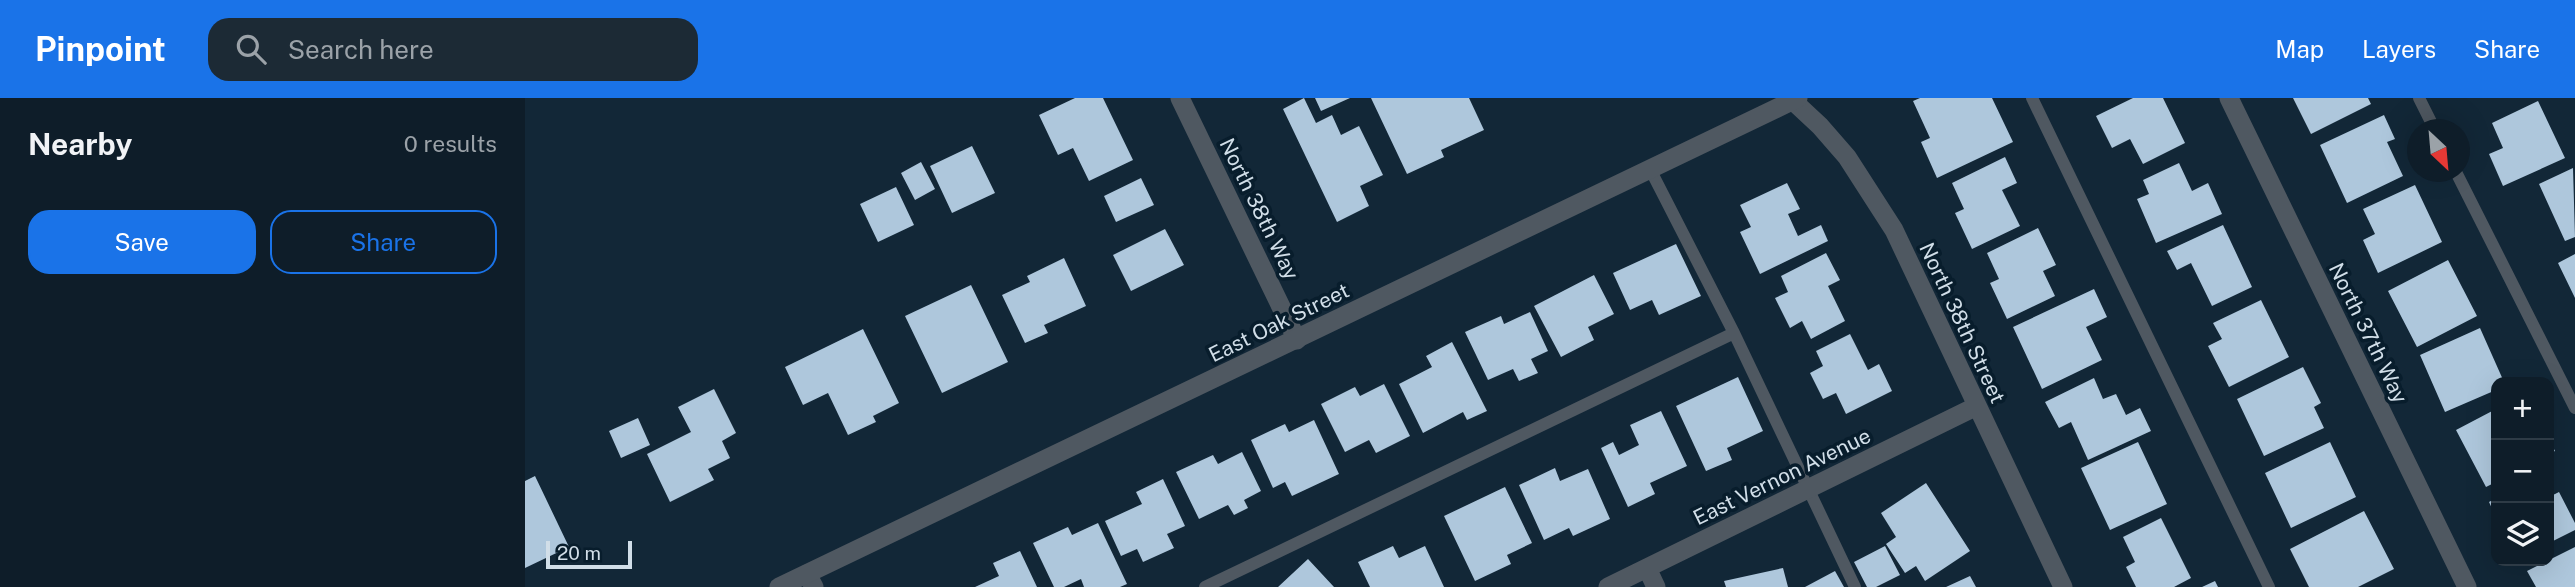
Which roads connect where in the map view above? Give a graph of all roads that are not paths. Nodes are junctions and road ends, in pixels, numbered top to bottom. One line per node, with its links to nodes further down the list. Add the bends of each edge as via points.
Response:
1 (1180, 98): 10 (street, North 38th Way)
2 (2032, 98): 22 (lane)
3 (2229, 98): 23 (street, North 37th Way)
4 (2419, 98): 6 (lane)
5 (1793, 99): 7 (street, East Oak Street); 11 (street, North 38th Street, via 1847,157 1894,230)
6 (2430, 119)
7 (1650, 169): 9 (lane); 10 (street, East Oak Street)
8 (2461, 182): 12 (lane)
9 (1734, 333): 13 (lane); 17 (lane)
10 (1297, 340): 15 (street, East Oak Street)
11 (1977, 406): 13 (street, East Vernon Avenue); 21 (street, North 38th Street)
12 (2575, 408)
13 (1807, 491): 14 (street, East Vernon Avenue); 20 (lane)
14 (1647, 568): 18 (street, East Vernon Avenue); 19 (street)
15 (811, 580): 16 (street, East Oak Street)
16 (779, 587)
17 (1205, 587)
18 (1608, 587)
19 (1656, 587)
20 (1855, 587)
21 (2063, 587)
22 (2269, 587)
23 (2467, 587)

